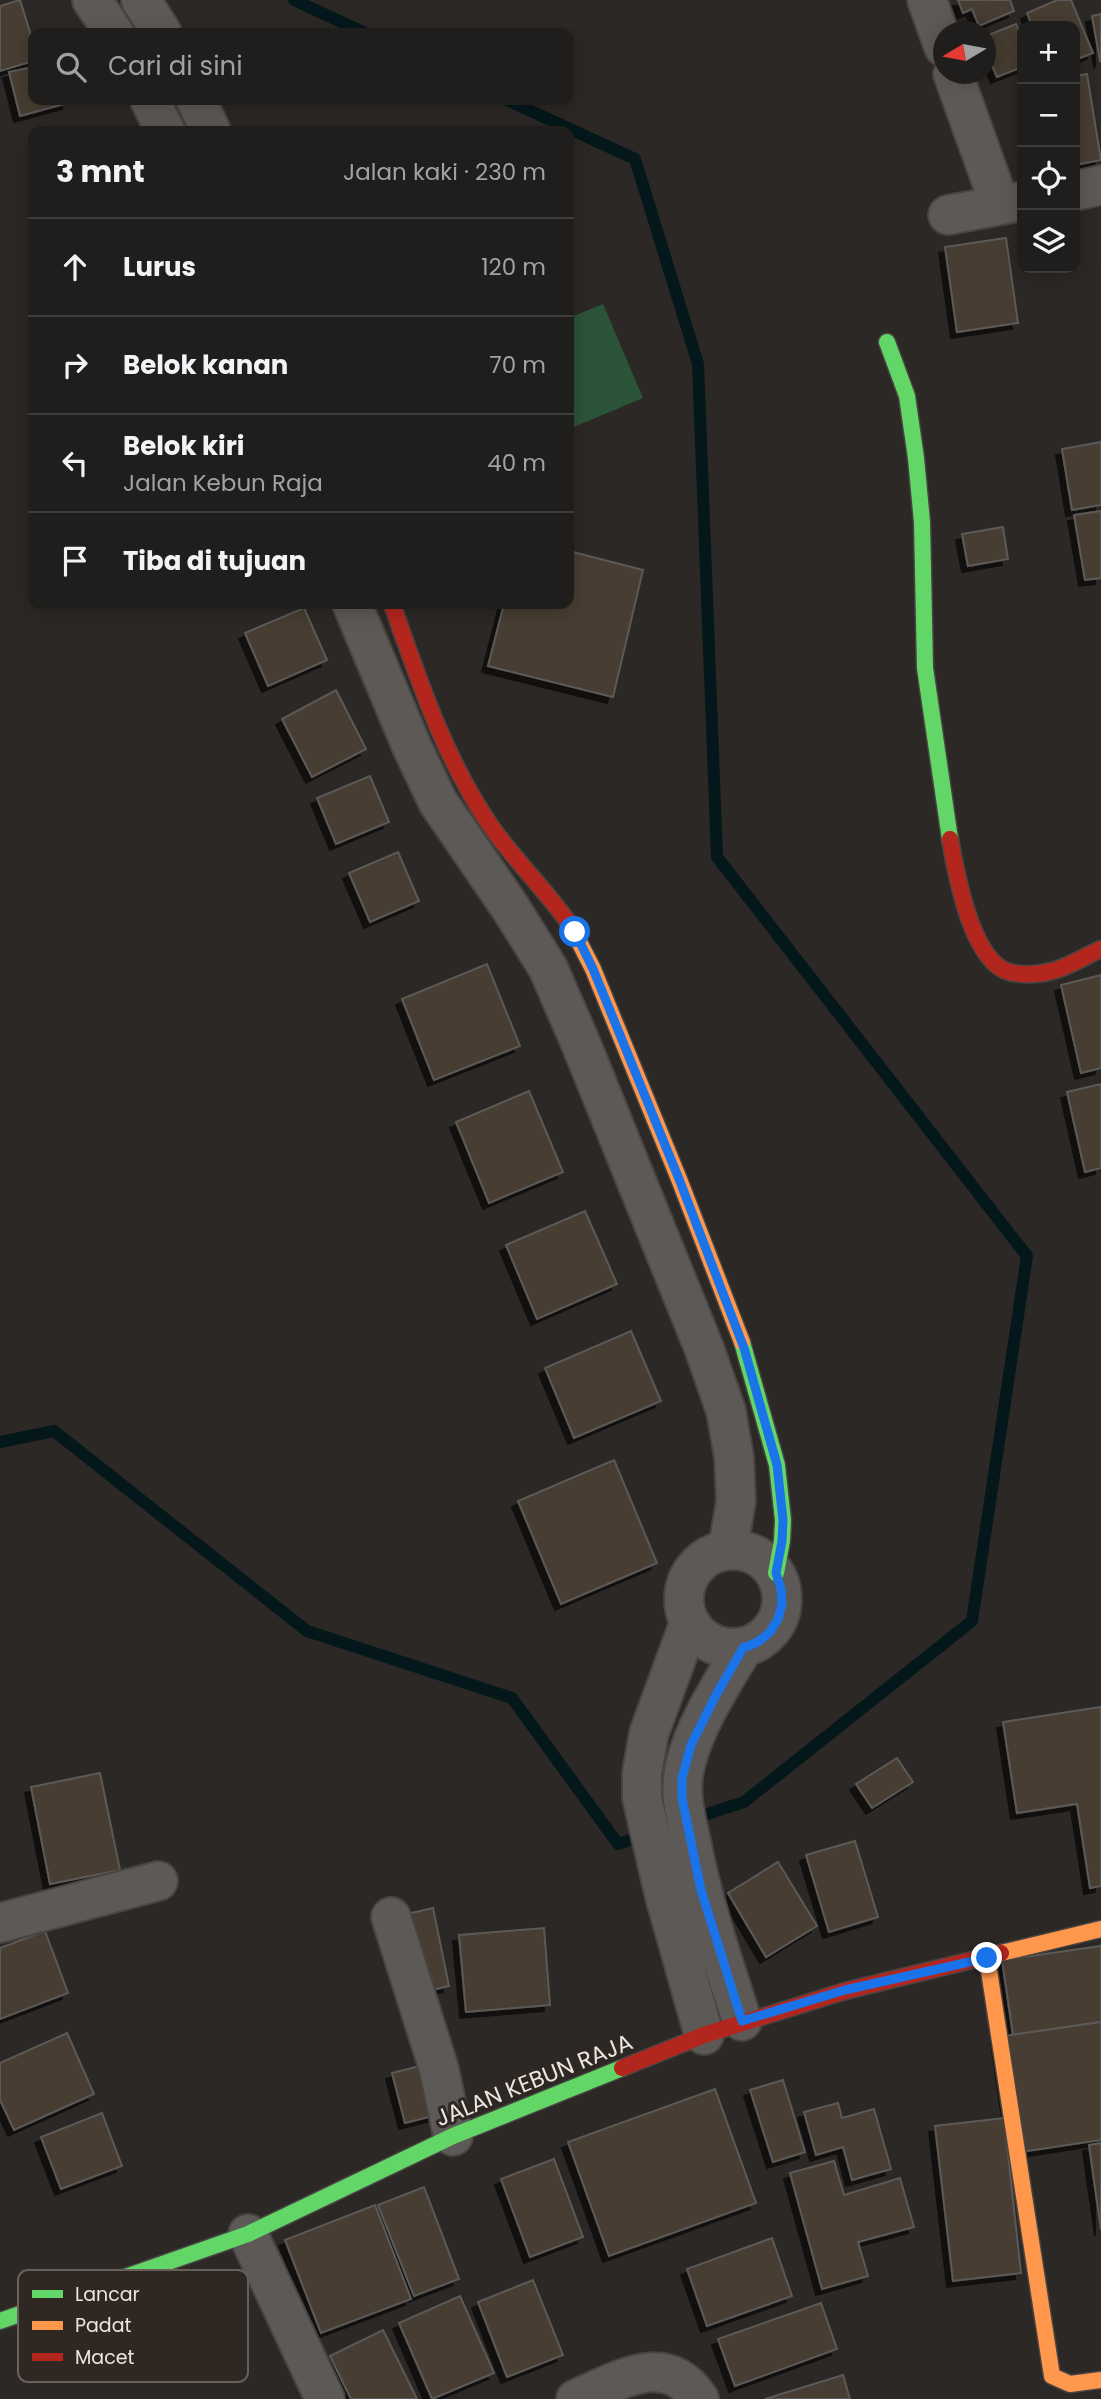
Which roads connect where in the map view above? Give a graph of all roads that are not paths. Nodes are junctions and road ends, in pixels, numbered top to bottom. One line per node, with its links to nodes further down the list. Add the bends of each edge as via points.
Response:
1 (92, 0): 5 (street)
2 (141, 0): 6 (street)
3 (927, 0): 4 (street)
4 (934, 21)
5 (111, 28)
6 (159, 28)
7 (957, 84): 14 (street)
8 (152, 105): 10 (street)
9 (198, 105): 11 (street)
10 (163, 126)
11 (209, 126)
12 (1101, 186): 13 (street)
13 (1080, 190)
14 (1011, 203): 15 (street)
15 (948, 215)
16 (887, 342): 18 (street, via 907,396 916,458 925,668 945,809 967,915 988,952 1005,970 1024,974 1052,971)
17 (377, 615): 19 (street, via 412,747 438,802 548,968 704,1348 726,1411 734,1457 736,1501); 20 (street, via 456,768 504,844 575,932 593,969 744,1348 777,1465 783,1520)
18 (1101, 949)
19 (728, 1549): 20 (street, via 749,1552); 21 (street, via 700,1561 689,1574 684,1608)
20 (776, 1573): 22 (street, via 782,1604 778,1619 758,1642)
21 (690, 1624): 22 (street, via 712,1644); 24 (street, via 649,1733 642,1773 642,1798)
22 (743, 1648): 24 (street, via 691,1745 682,1778)
23 (158, 1881): 26 (street)
24 (683, 1893): 29 (street); 30 (street)
25 (391, 1917): 31 (street, via 439,2069)
26 (0, 1923)
27 (1101, 1929): 28 (street, JALAN KEBUN RAJA)
28 (987, 1958): 29 (street, JALAN KEBUN RAJA, via 845,1990); 34 (street, via 1052,2376 1071,2385)
29 (742, 2021): 30 (street, JALAN KEBUN RAJA)
30 (704, 2035): 31 (street, JALAN KEBUN RAJA)
31 (453, 2136): 32 (street, JALAN KEBUN RAJA)
32 (248, 2234): 33 (street, JALAN KEBUN RAJA); 35 (street)
33 (137, 2270)
34 (1101, 2380)
35 (325, 2399)
36 (576, 2399): 37 (street, via 630,2376 660,2373 689,2384)
37 (699, 2399)

